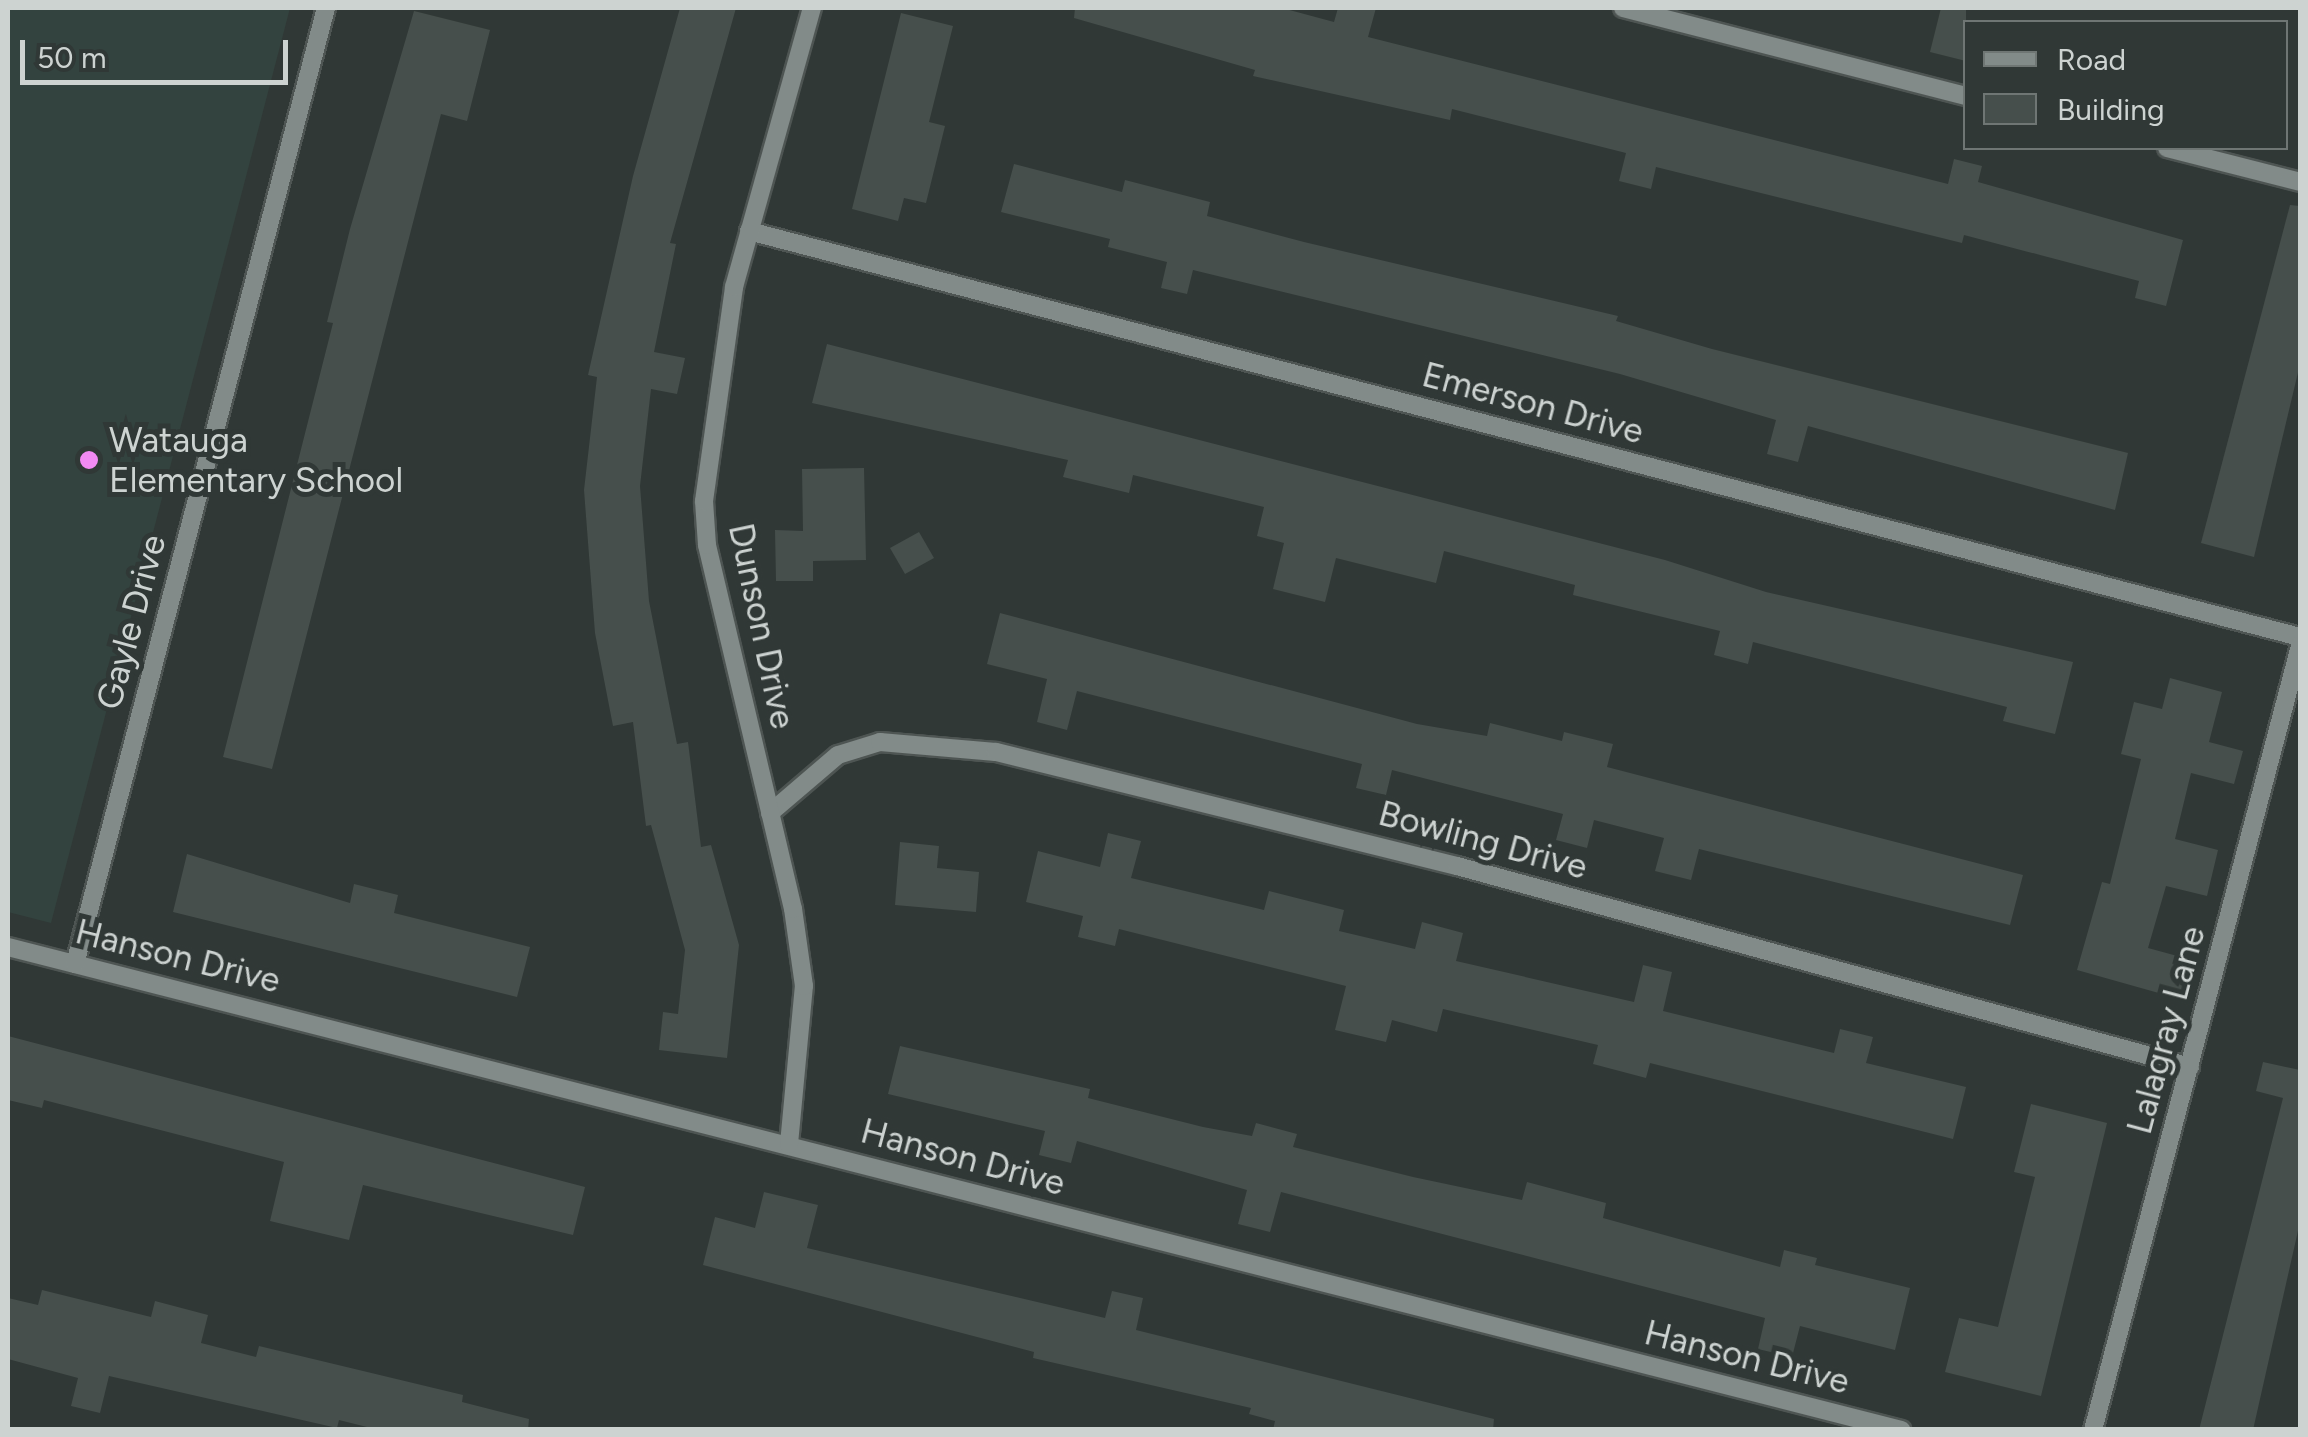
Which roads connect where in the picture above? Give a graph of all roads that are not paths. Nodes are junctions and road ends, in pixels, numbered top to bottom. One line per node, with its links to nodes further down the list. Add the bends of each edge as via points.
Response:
1 (326, 8): 12 (street, Gayle Drive)
2 (812, 8): 7 (street, Dunson Drive)
3 (1623, 8): 4 (street)
4 (1963, 95)
5 (2176, 150): 6 (street)
6 (2300, 182)
7 (750, 231): 8 (street, Emerson Drive); 10 (street, Dunson Drive, via 734,288 704,502 707,545)
8 (2300, 637)
9 (2300, 646): 13 (street, Lalagray Lane)
10 (770, 812): 13 (street, Bowling Drive, via 838,755 880,742 996,752 1458,866); 14 (street, Dunson Drive, via 804,986)
11 (8, 947): 12 (street, Hanson Drive)
12 (74, 964): 14 (street, Hanson Drive)
13 (2190, 1067): 16 (street, Lalagray Lane)
14 (789, 1144): 15 (street, Hanson Drive)
15 (1901, 1430)
16 (2093, 1430)

